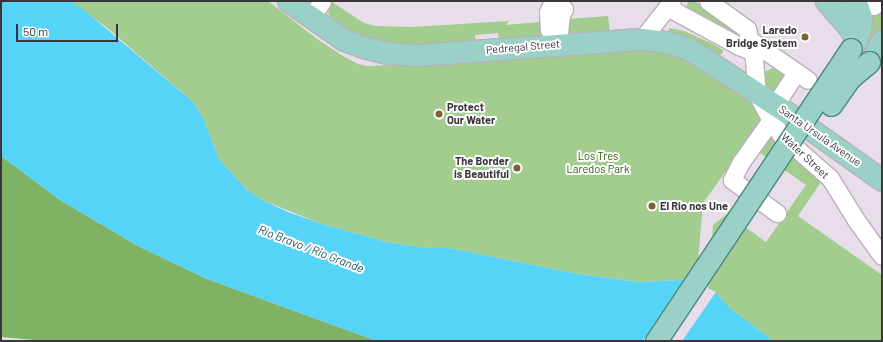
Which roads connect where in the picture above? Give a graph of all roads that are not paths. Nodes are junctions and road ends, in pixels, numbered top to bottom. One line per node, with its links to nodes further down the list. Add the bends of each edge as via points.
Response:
1 (288, 1): 8 (main road, Pedregal Street)
2 (708, 1): 12 (street, via 747,29)
3 (826, 1): 13 (main road, via 850,29)
4 (882, 1): 7 (street, via 873,6)
5 (669, 4): 9 (street); 12 (street, via 739,46)
6 (558, 5): 11 (street)
7 (855, 5): 13 (main road, via 861,17 860,29)
8 (317, 9): 11 (main road, Pedregal Street, via 344,40 363,48 387,53 417,55)
9 (642, 39): 11 (main road, Pedregal Street); 15 (main road, Pedregal Street, via 667,42 686,48)
10 (882, 41): 14 (main road)
11 (558, 44)
12 (751, 45): 15 (street); 15 (street, via 802,76)
13 (853, 45): 19 (main road, bridge)
14 (879, 57): 20 (main road, bridge, via 857,71 841,89)
15 (773, 108): 16 (main road, Santa Ursula Avenue); 17 (street, via 732,180); 18 (street, Water Street, via 781,135 830,178)
16 (882, 180)
17 (777, 213)
18 (882, 256)
19 (656, 341)
20 (672, 341)

